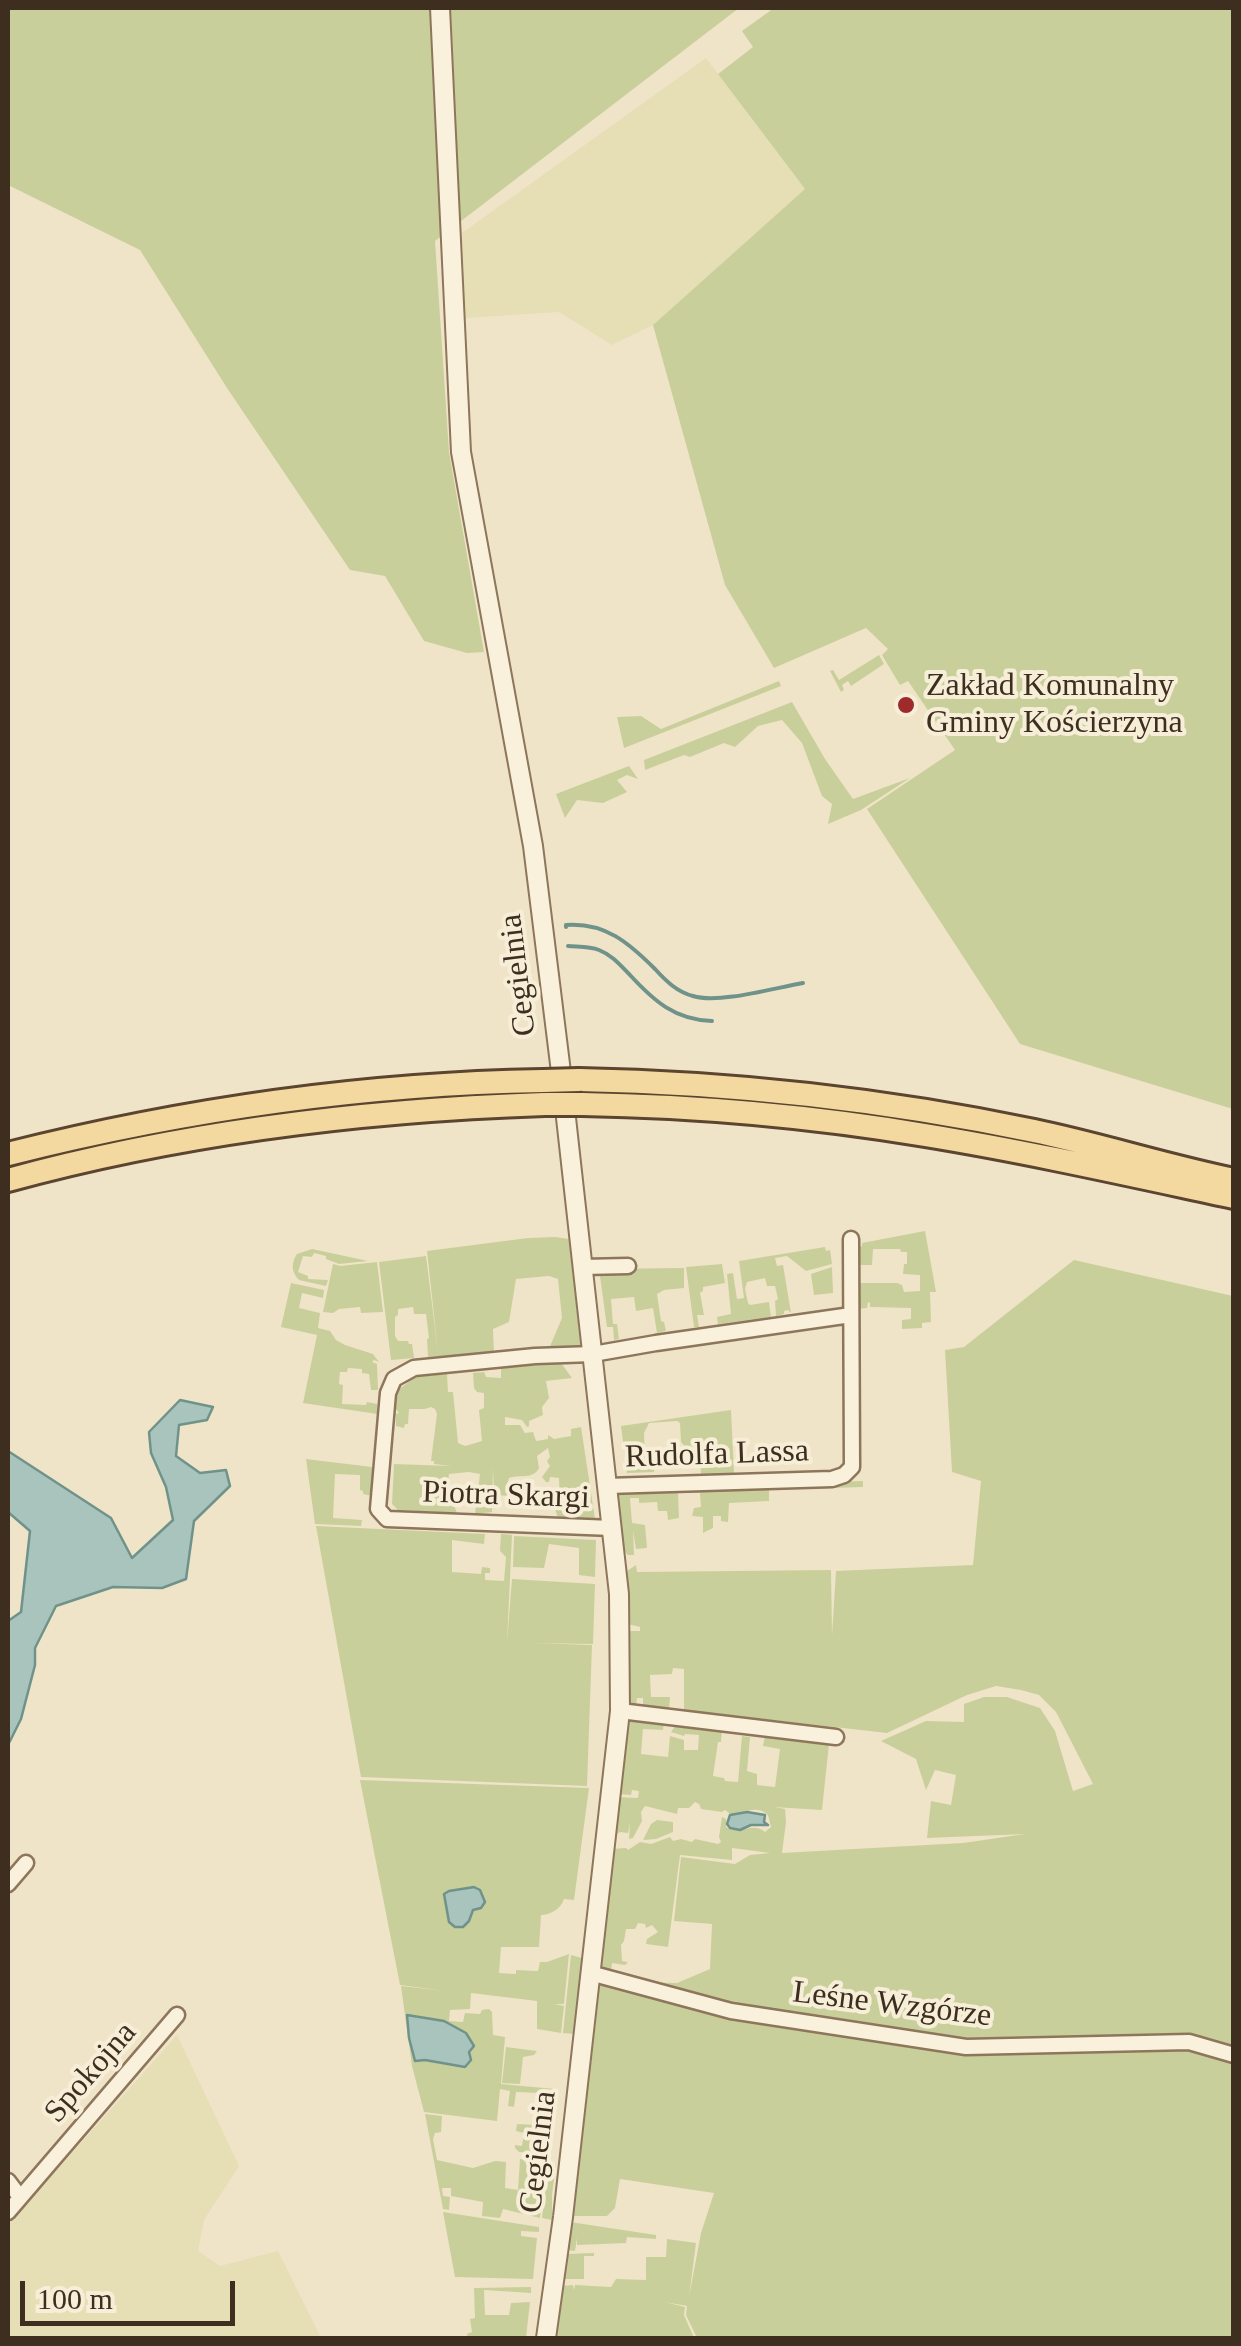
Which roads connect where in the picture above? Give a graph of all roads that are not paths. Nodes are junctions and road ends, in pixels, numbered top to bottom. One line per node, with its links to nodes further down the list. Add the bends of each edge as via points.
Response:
1 (440, 8): 9 (street, Cegielnia, via 461,452 533,846)
2 (544, 1092): 3 (main road, via 408,1086 273,1101); 4 (main road, via 140,1148); 5 (main road, bridge, via 580,1080 748,1087 891,1105 1038,1132); 6 (main road, bridge, via 582,1104 740,1111 872,1127)
3 (8, 1154)
4 (8, 1180)
5 (1234, 1180)
6 (1234, 1197)
7 (851, 1239): 10 (street, Rudolfa Lassa)
8 (628, 1266): 9 (street)
9 (583, 1267): 11 (street, Cegielnia)
10 (851, 1315): 11 (street); 12 (street, Rudolfa Lassa, via 852,1467 844,1475)
11 (593, 1354): 12 (street, Cegielnia); 13 (street, Piotra Skargi, via 414,1368 394,1378 378,1509 387,1518)
12 (608, 1486): 13 (street, Cegielnia)
13 (612, 1528): 14 (street, Cegielnia)
14 (620, 1711): 15 (street); 18 (street, Cegielnia)
15 (836, 1737)
16 (26, 1862): 17 (street)
17 (8, 1884)
18 (590, 1972): 20 (street, Leśne Wzgórze, via 731,2012 966,2047 1189,2042); 24 (street, Cegielnia)
19 (177, 2015): 22 (street, Spokojna)
20 (1234, 2056)
21 (8, 2181): 22 (street)
22 (20, 2197): 23 (street, Spokojna)
23 (8, 2212)
24 (546, 2338)

